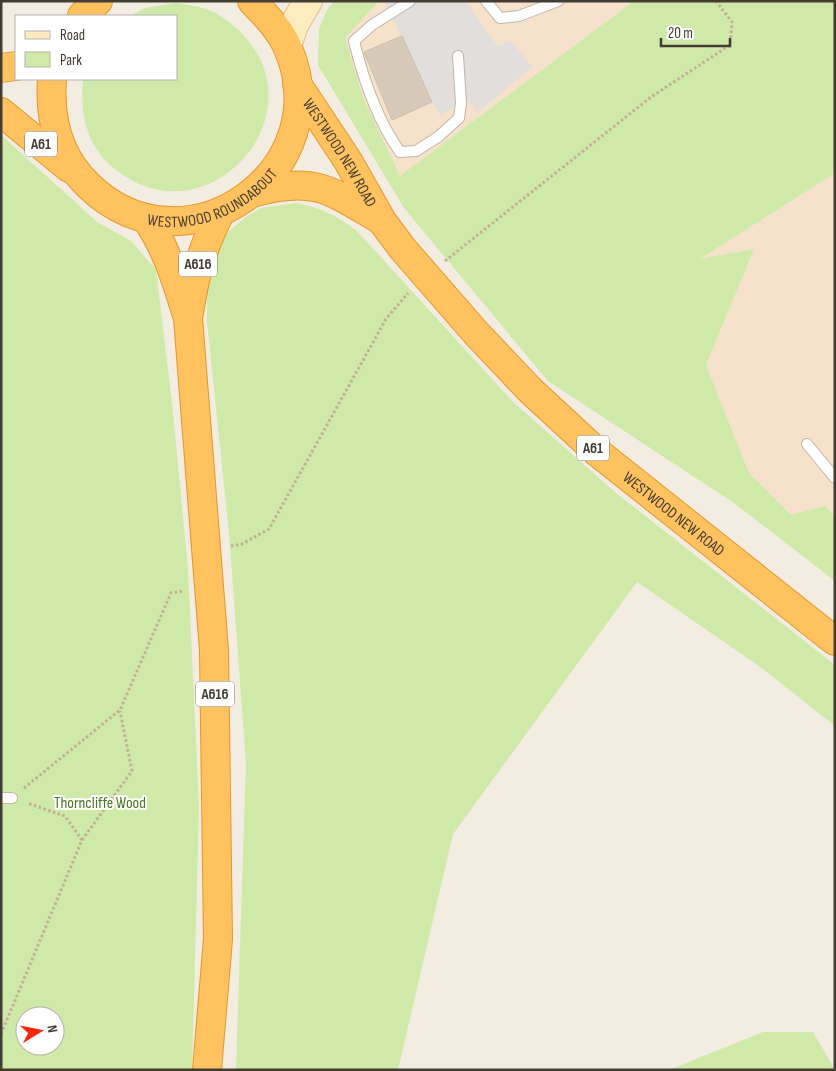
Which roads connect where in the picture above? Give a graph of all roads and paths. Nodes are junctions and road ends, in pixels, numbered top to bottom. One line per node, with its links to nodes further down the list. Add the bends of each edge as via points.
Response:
1 (84, 1): 9 (highway)
2 (98, 1): 10 (highway)
3 (252, 1): 11 (highway, WESTWOOD ROUNDABOUT, via 272,21)
4 (308, 1): 11 (street, via 294,25)
5 (410, 1): 12 (lane, via 372,25 354,41 389,136 400,152 416,152 459,118)
6 (486, 1): 7 (lane, via 500,18 519,16)
7 (558, 1)
8 (716, 1): 23 (path, via 732,22 730,45 651,97)
9 (80, 15)
10 (81, 15)
11 (287, 46): 16 (highway, WESTWOOD ROUNDABOUT)
12 (458, 56)
13 (15, 66): 14 (highway)
14 (1, 68)
15 (52, 80): 18 (highway, WESTWOOD ROUNDABOUT, via 52,114 61,147)
16 (298, 84): 19 (highway, WESTWOOD ROUNDABOUT, via 297,114 289,144 275,170); 22 (highway, WESTWOOD NEW ROAD / A61)
17 (1, 112): 18 (highway, A61)
18 (79, 177): 21 (highway, WESTWOOD ROUNDABOUT, via 98,195 121,209)
19 (255, 192): 20 (highway, WESTWOOD ROUNDABOUT); 22 (highway, WESTWOOD NEW ROAD / A61, via 280,185 312,185 338,194)
20 (220, 213): 21 (highway, WESTWOOD ROUNDABOUT, via 196,220); 24 (highway, A616, via 203,246 195,272)
21 (146, 218): 24 (highway, A616, via 172,267)
22 (382, 221): 23 (highway, WESTWOOD NEW ROAD / A61)
23 (426, 276): 27 (path, via 386,319 269,529 242,544); 29 (highway, WESTWOOD NEW ROAD / A61, via 530,390 597,452)
24 (188, 318): 27 (highway, A616)
25 (808, 444): 26 (lane)
26 (835, 478)
27 (206, 551): 35 (highway, A616, via 214,650 218,939)
28 (171, 593): 30 (path)
29 (835, 641)
30 (120, 710): 32 (path); 33 (path, via 132,771)
31 (1, 798): 32 (lane)
32 (12, 798): 33 (path, via 65,816)
33 (82, 840): 34 (path)
34 (1, 1034)
35 (207, 1070)

